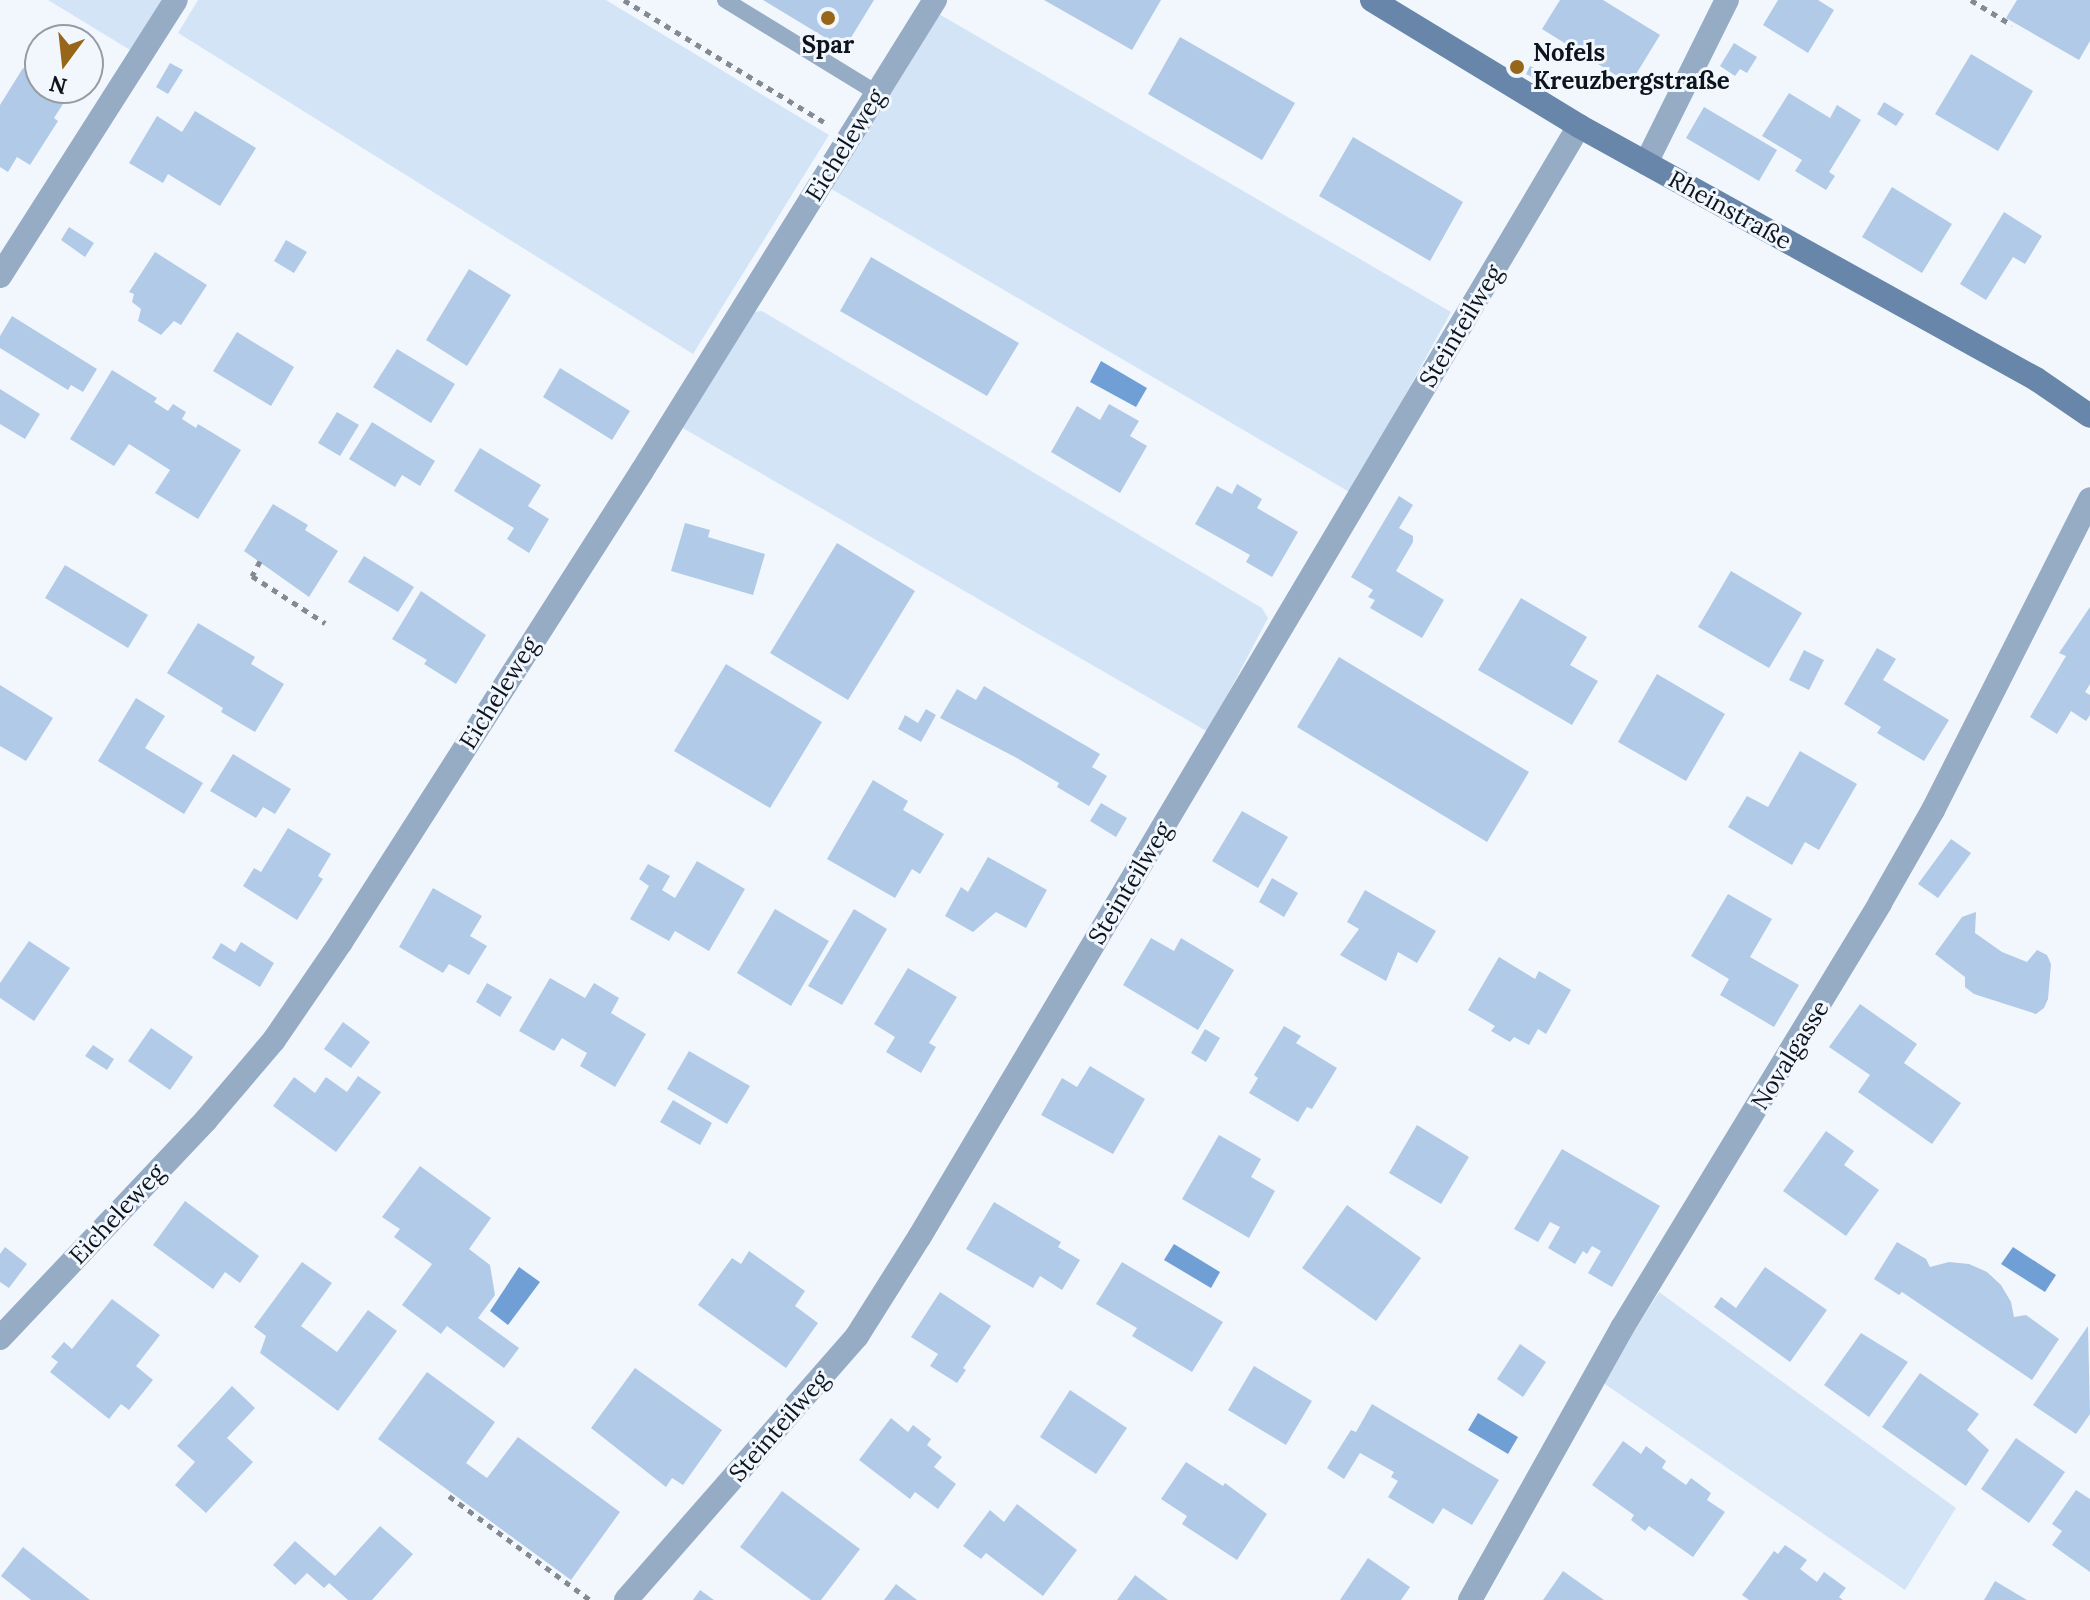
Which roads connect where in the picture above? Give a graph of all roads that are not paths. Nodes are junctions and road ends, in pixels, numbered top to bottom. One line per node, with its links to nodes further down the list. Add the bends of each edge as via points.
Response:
1 (176, 0): 9 (street)
2 (725, 0): 6 (lane)
3 (935, 0): 6 (street, Eicheleweg)
4 (1372, 0): 7 (main road, Rheinstraße)
5 (1727, 0): 8 (street)
6 (877, 93): 12 (street, Eicheleweg, via 410,834 274,1040 206,1120)
7 (1579, 126): 8 (main road, Rheinstraße); 13 (street, Steinteilweg, via 857,1336)
8 (1646, 163): 10 (main road, Rheinstraße, via 2036,379)
9 (0, 276)
10 (2090, 416)
11 (2090, 499): 14 (street, Novalgasse, via 1933,810 1835,983 1622,1328)
12 (0, 1338)
13 (626, 1600)
14 (1470, 1600)

